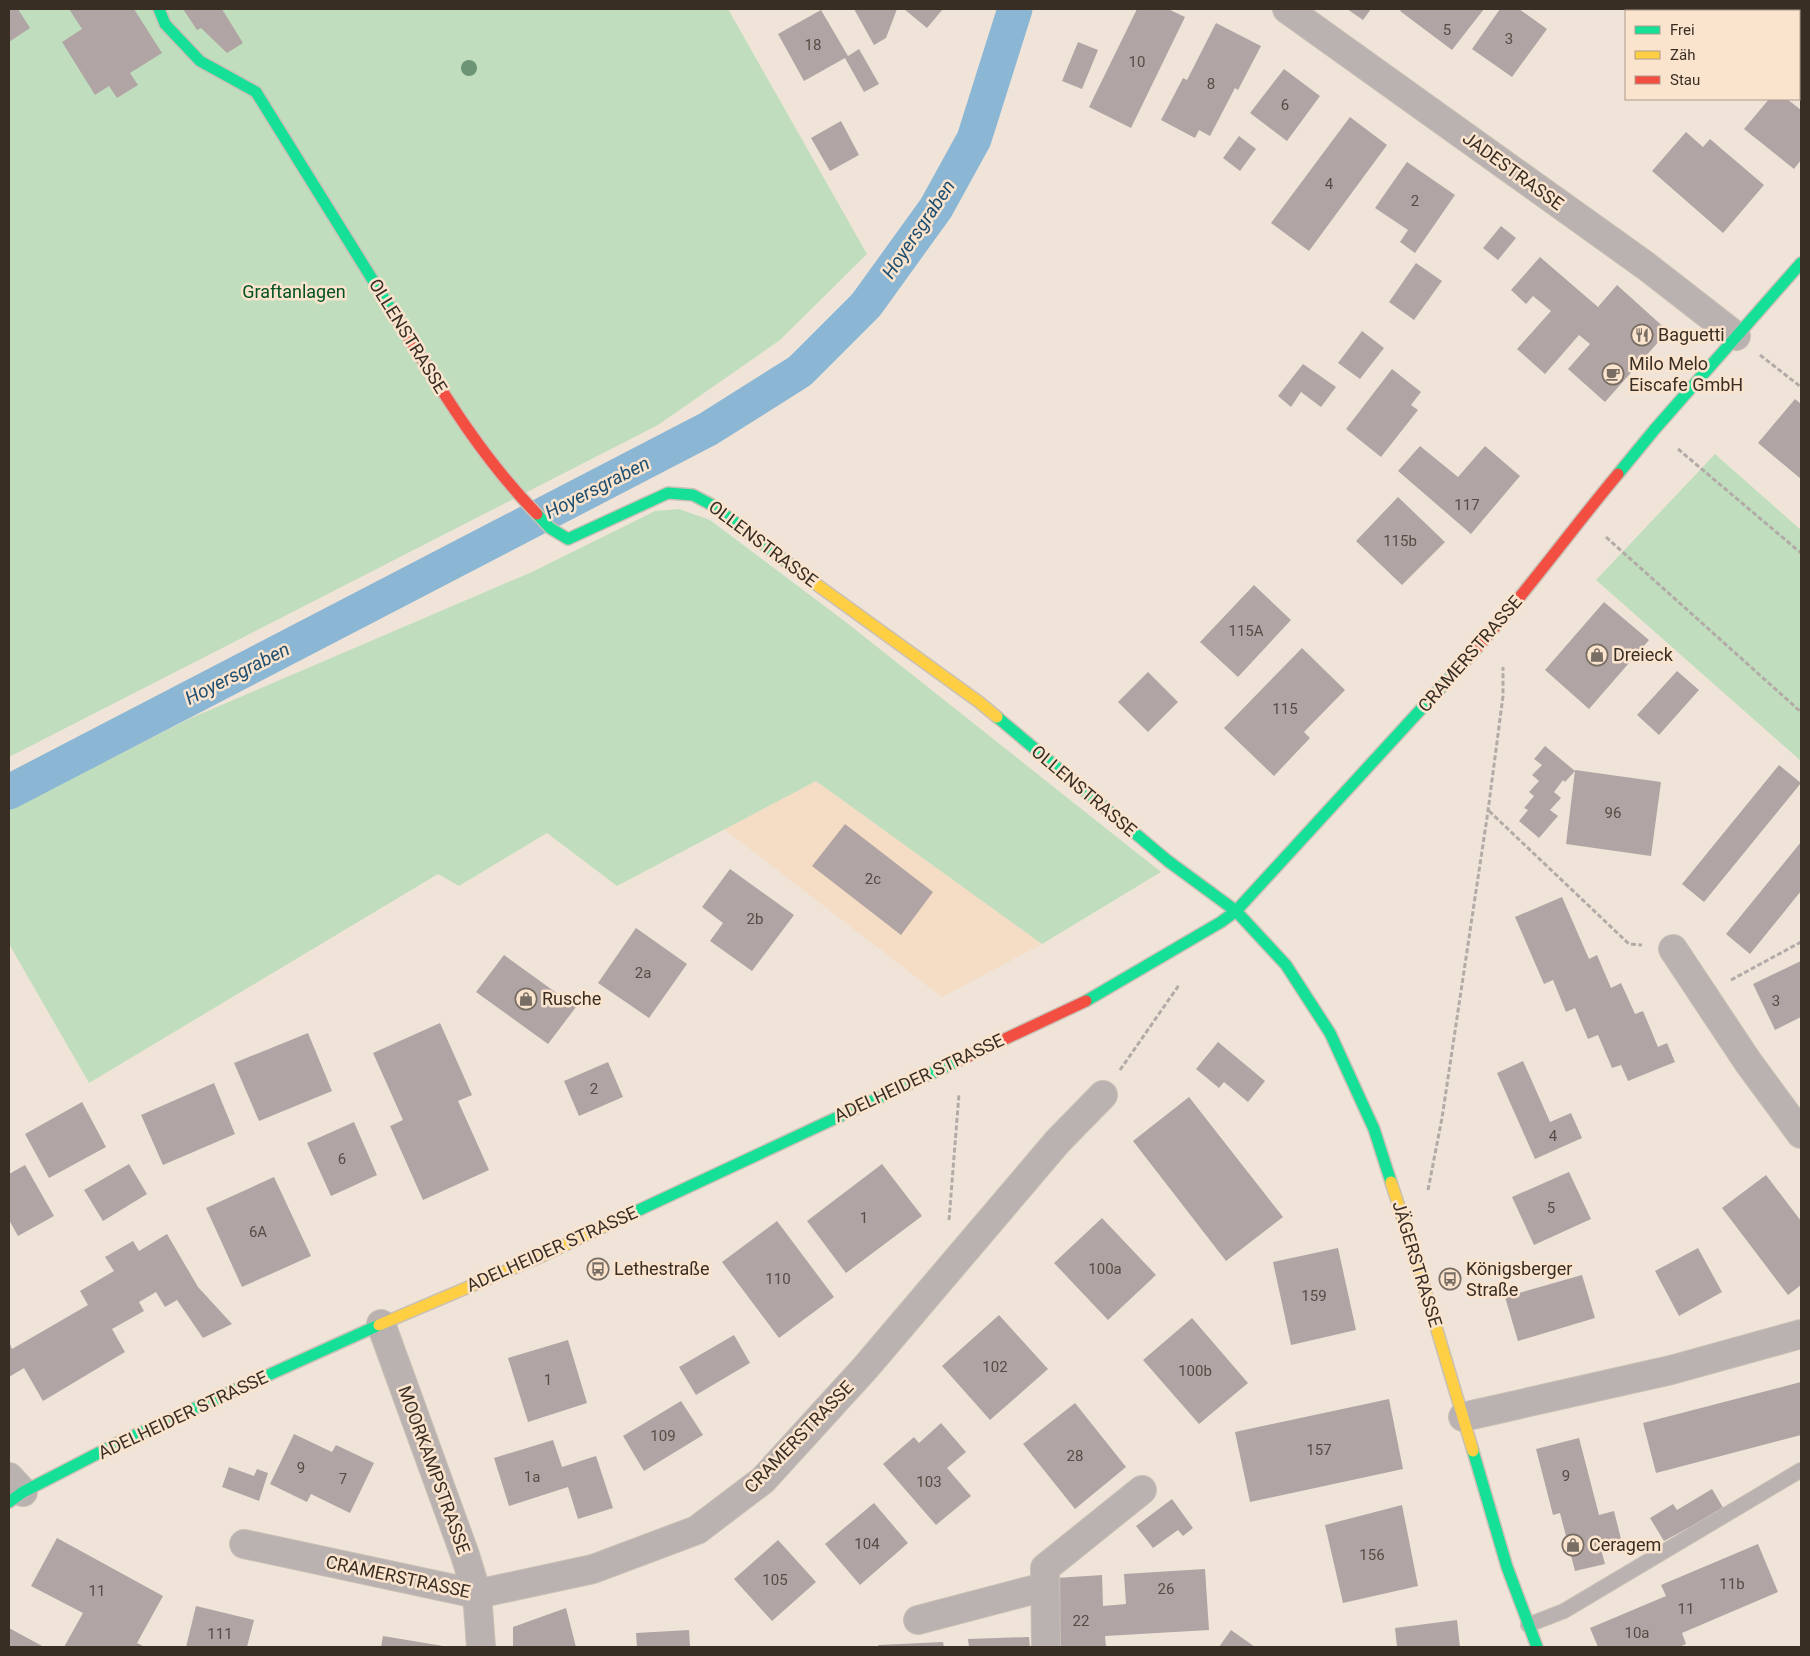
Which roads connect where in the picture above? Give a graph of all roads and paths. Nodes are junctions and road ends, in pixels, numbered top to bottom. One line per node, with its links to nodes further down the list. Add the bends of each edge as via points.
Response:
1 (159, 9): 12 (street, OLLENSTRASSE, via 165,24 200,61 256,92 460,418 519,496 550,528 568,539 668,494 692,495 712,505 979,702 1168,861)
2 (1287, 9): 4 (street, JADESTRASSE, via 1646,266)
3 (1801, 263): 4 (street, CRAMERSTRASSE)
4 (1736, 336): 5 (path); 6 (street, CRAMERSTRASSE)
5 (1801, 387)
6 (1655, 429): 7 (street, CRAMERSTRASSE); 8 (path)
7 (1584, 516): 9 (street, CRAMERSTRASSE); 10 (path)
8 (1801, 553)
9 (1502, 621): 11 (path, via 1503,696); 12 (street, CRAMERSTRASSE)
10 (1801, 712)
11 (1488, 811): 14 (path, via 1630,944); 21 (path)
12 (1236, 911): 17 (street, CRAMERSTRASSE); 25 (street, JÄGERSTRASSE, via 1286,965 1330,1033 1374,1129)
13 (1801, 942): 16 (path)
14 (1674, 949): 16 (street)
15 (1182, 980): 19 (path)
16 (1704, 994): 20 (street, via 1748,1062)
17 (1096, 996): 18 (street, ADELHEIDER STRASSE)
18 (962, 1058): 22 (path); 23 (street, ADELHEIDER STRASSE, via 544,1254)
19 (1103, 1095): 22 (street, CRAMERSTRASSE, via 1058,1141)
20 (1801, 1134)
21 (1428, 1191)
22 (947, 1273): 31 (street, CRAMERSTRASSE, via 763,1480 696,1530 594,1569)
23 (380, 1324): 27 (street, ADELHEIDER STRASSE); 31 (street, MOORKAMPSTRASSE, via 466,1555)
24 (1801, 1334): 25 (street, via 1672,1370)
25 (1463, 1417): 33 (street, JÄGERSTRASSE, via 1507,1566)
26 (1801, 1470): 33 (lane, via 1564,1611)
27 (13, 1490)
28 (1142, 1490): 30 (street, via 1045,1568)
29 (244, 1544): 31 (street, CRAMERSTRASSE)
30 (1044, 1587): 32 (street); 35 (street)
31 (477, 1594): 34 (street, MOORKAMPSTRASSE)
32 (918, 1620)
33 (1528, 1624): 36 (street, JÄGERSTRASSE)
34 (481, 1647)
35 (1046, 1647)
36 (1537, 1647)

